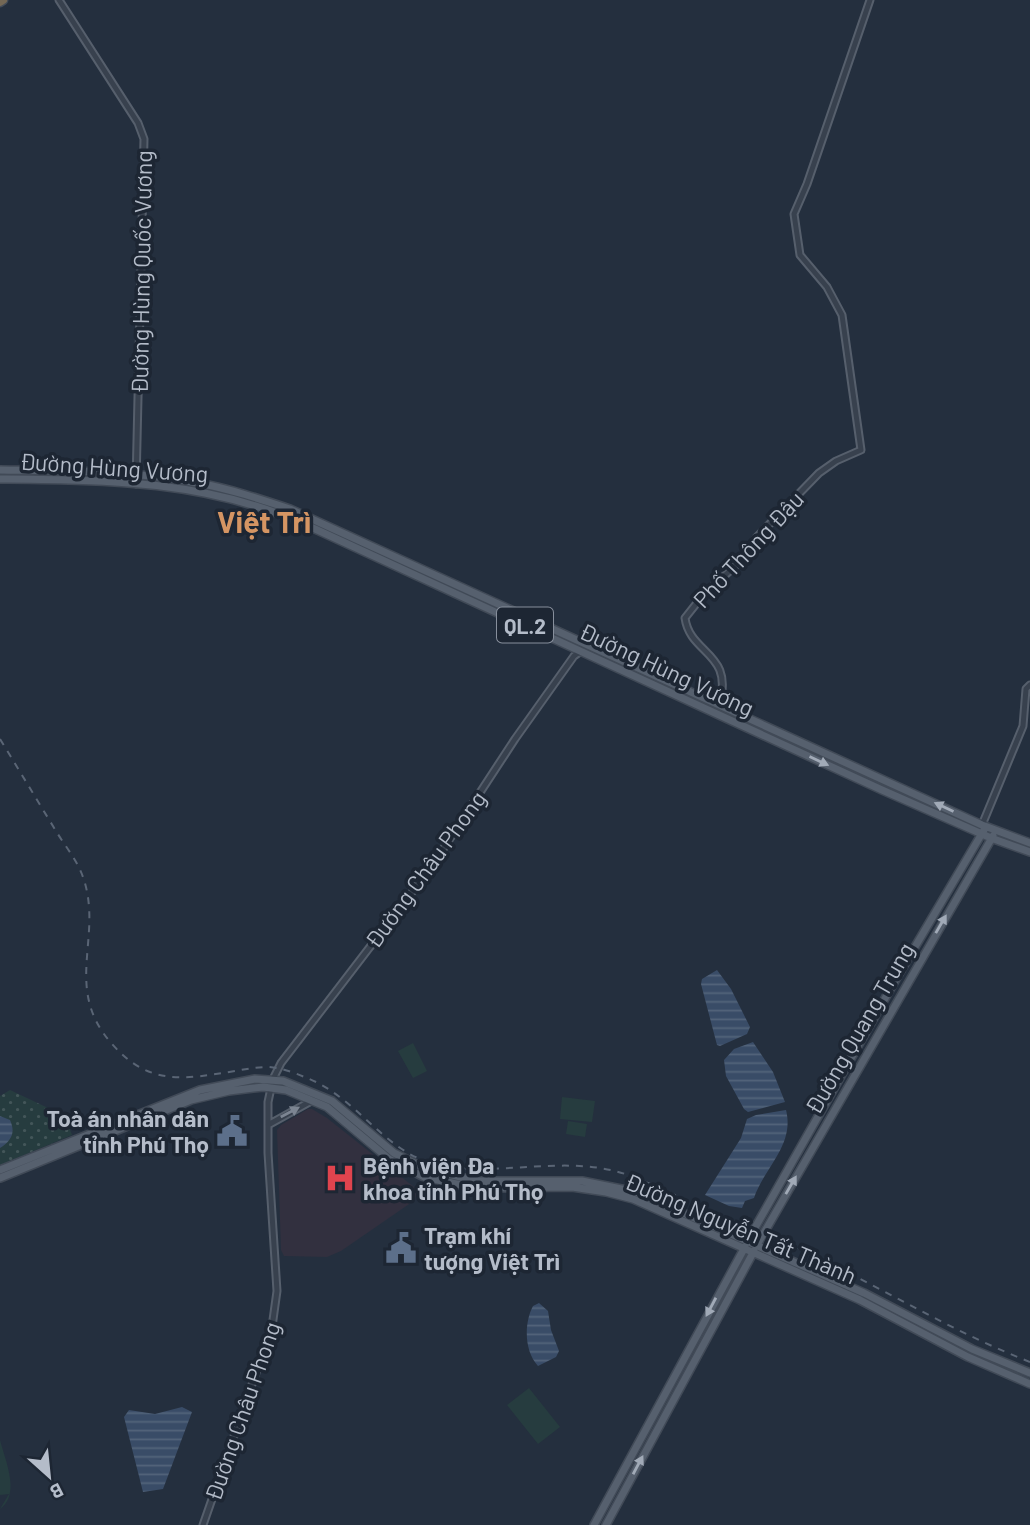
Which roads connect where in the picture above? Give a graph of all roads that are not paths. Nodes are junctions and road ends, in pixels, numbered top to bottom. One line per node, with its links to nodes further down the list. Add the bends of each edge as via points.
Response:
1 (59, 0): 5 (street, Đường Hùng Quốc Vương, via 144,139)
2 (870, 0): 8 (street, Phố Thông Đậu, via 794,218 800,256 827,286 842,315 860,450 823,470 805,486 685,618 689,632 722,674)
3 (0, 470): 5 (main road, Đường Hùng Vương / QL.2)
4 (0, 478): 5 (main road, Đường Hùng Vương / QL.2)
5 (136, 480): 6 (main road, Đường Hùng Vương / QL.2, via 200,491 278,513); 8 (main road, Đường Hùng Vương / QL.2, via 215,486 290,509)
6 (577, 652): 10 (main road, Đường Hùng Vương / QL.2); 17 (street, Đường Châu Phong, via 432,866)
7 (1030, 685): 11 (street, via 1023,726)
8 (719, 705): 9 (main road, Đường Hùng Vương / QL.2)
9 (800, 742): 10 (main road); 11 (main road, Đường Hùng Vương / QL.2, one-way to 9)
10 (796, 750): 11 (main road, Đường Hùng Vương / QL.2, one-way to 11)
11 (983, 828): 12 (main road, Đường Hùng Vương / QL.2); 25 (main road, Đường Quang Trung)
12 (993, 834): 13 (main road, Đường Hùng Vương / QL.2); 14 (main road, Đường Hùng Vương / QL.2); 15 (main road, Đường Quang Trung)
13 (1001, 842): 15 (main road); 16 (main road, Đường Hùng Vương / QL.2)
14 (1030, 843)
15 (985, 849): 26 (main road, Đường Quang Trung, one-way to 15)
16 (1030, 852)
17 (273, 1079): 19 (main road, Đường Nguyễn Tất Thành, via 228,1083); 21 (main road, Đường Nguyễn Tất Thành, via 317,1093)
18 (271, 1088): 19 (main road, Đường Nguyễn Tất Thành); 20 (main road, Đường Nguyễn Tất Thành); 22 (street, Đường Châu Phong)
19 (180, 1100): 23 (main road, Đường Nguyễn Tất Thành); 24 (main road, Đường Nguyễn Tất Thành)
20 (313, 1100): 21 (main road, Đường Nguyễn Tất Thành); 22 (street, one-way to 20)
21 (353, 1122): 25 (main road, Đường Nguyễn Tất Thành, via 394,1153 424,1168 477,1181 606,1184 636,1192)
22 (268, 1125): 32 (street, Đường Châu Phong, via 275,1315)
23 (0, 1170)
24 (0, 1178)
25 (746, 1244): 26 (main road, Đường Nguyễn Tất Thành); 28 (main road, Đường Quang Trung)
26 (755, 1248): 27 (main road, Đường Nguyễn Tất Thành); 29 (main road, Đường Quang Trung)
27 (833, 1283): 30 (main road, Đường Nguyễn Tất Thành); 31 (main road, Đường Nguyễn Tất Thành)
28 (724, 1284): 29 (main road); 33 (main road, Đường Quang Trung, one-way to 33)
29 (733, 1288): 34 (main road, Đường Quang Trung, one-way to 29)
30 (1030, 1373)
31 (1030, 1384)
32 (203, 1525)
33 (594, 1525)
34 (606, 1525)

